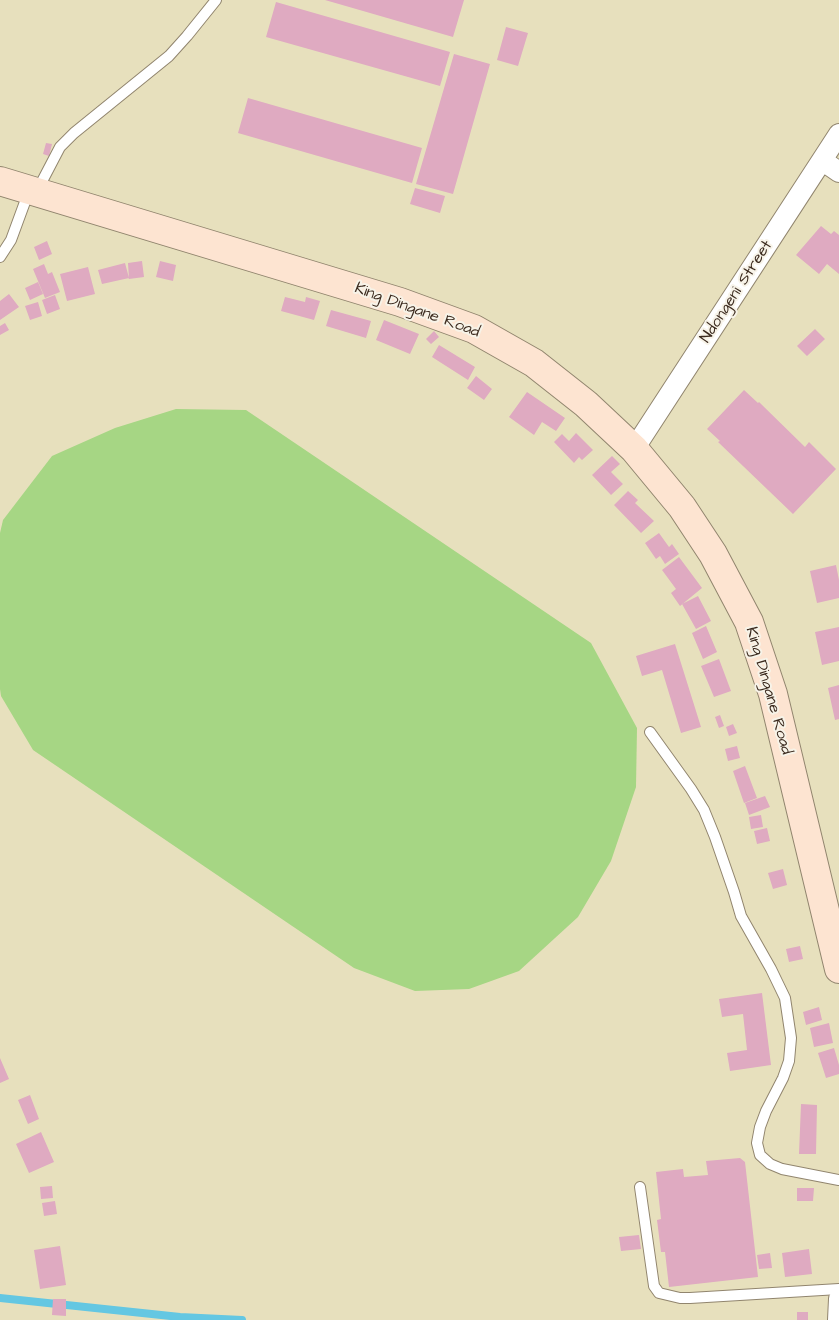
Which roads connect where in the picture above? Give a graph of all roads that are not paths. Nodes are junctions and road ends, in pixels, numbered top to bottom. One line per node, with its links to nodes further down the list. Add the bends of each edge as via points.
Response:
1 (216, 0): 5 (lane, via 169,56 60,147)
2 (839, 134): 3 (street, Ndongeni Street)
3 (831, 167): 7 (street, Ndongeni Street)
4 (0, 181): 5 (street, King Dingane Road)
5 (33, 191): 6 (lane); 7 (street, King Dingane Road, via 391,300 474,329 534,364 586,404)
6 (0, 257)
7 (634, 450): 9 (street, King Dingane Road, via 687,514 713,554 749,622 773,694)
8 (650, 732): 10 (lane, via 704,810 741,916 785,998 791,1038 789,1060 760,1127 757,1143 760,1155 782,1169)
9 (839, 969)
10 (839, 1180)
11 (640, 1186): 12 (lane, via 654,1286 659,1292 690,1298)
12 (839, 1289)
13 (839, 1299): 14 (street)
14 (838, 1320)

